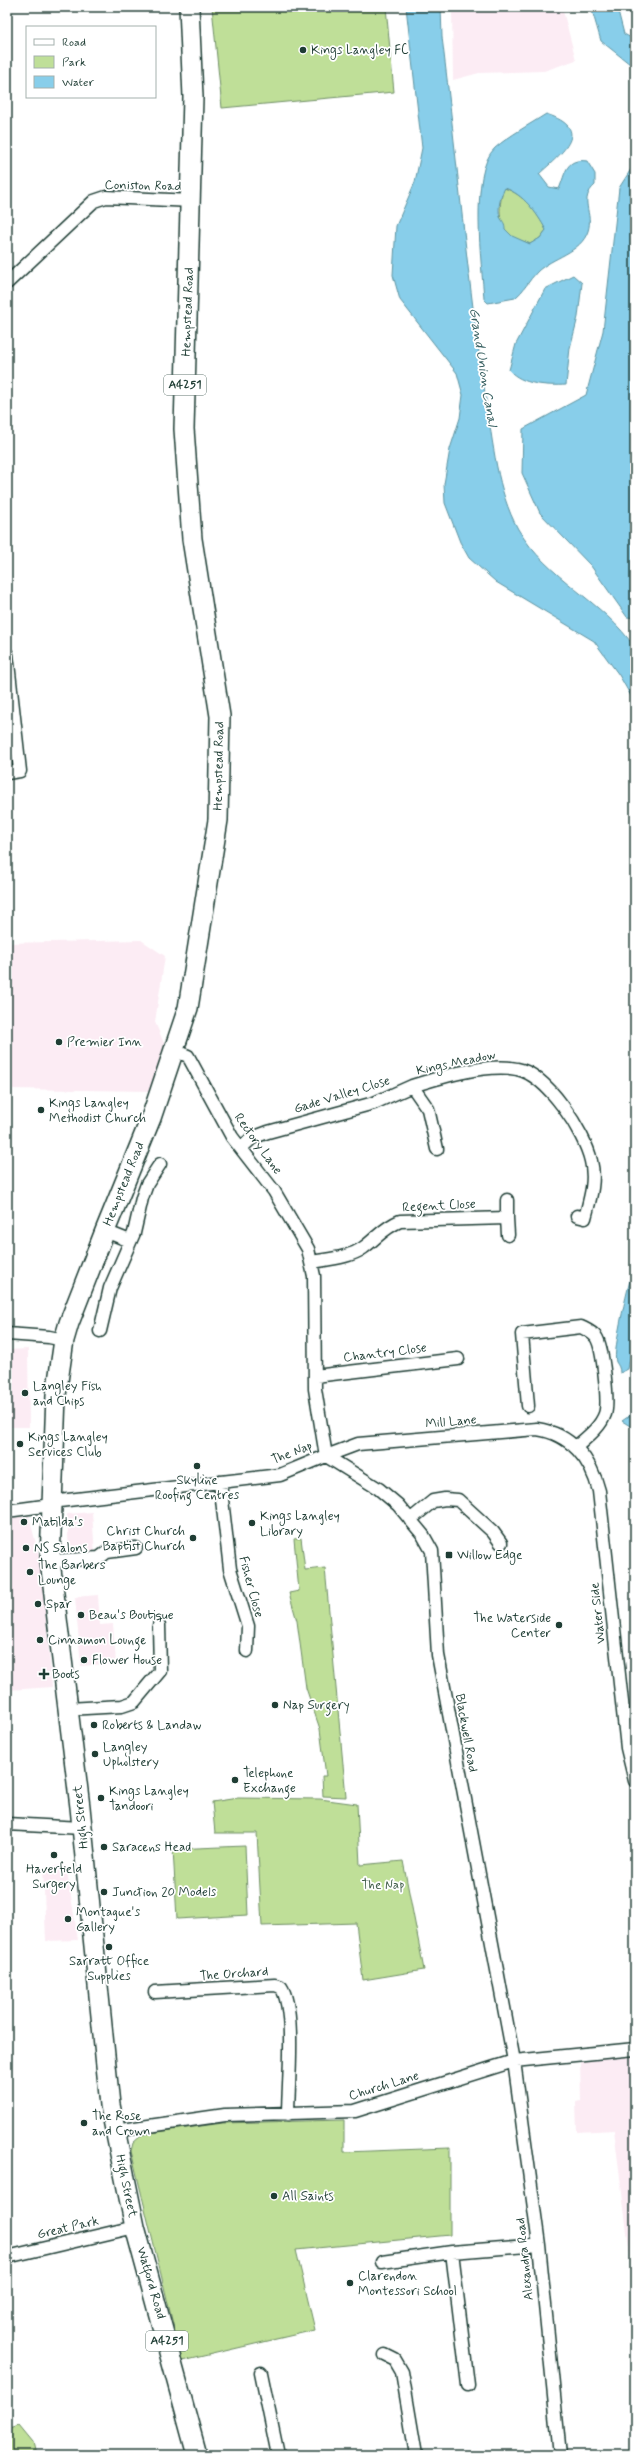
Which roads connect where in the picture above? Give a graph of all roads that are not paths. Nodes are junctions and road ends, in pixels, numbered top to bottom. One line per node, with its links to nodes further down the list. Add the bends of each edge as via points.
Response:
1 (189, 7): 2 (main road, Hempstead Road / A4251, via 193,96)
2 (192, 201): 3 (street, Coniston Road, via 106,197 94,201); 6 (main road, Hempstead Road / A4251, via 184,429 192,539 220,716 218,820 188,1008)
3 (7, 283)
4 (7, 654): 5 (street, via 20,771)
5 (7, 773)
6 (173, 1050): 8 (street, Rectory Lane, via 188,1056 232,1137); 14 (main road, Hempstead Road / A4251, via 151,1118)
7 (412, 1086): 8 (street, Gade Valley Close, via 374,1103 268,1132 252,1138); 9 (street, via 428,1109); 13 (street, Kings Meadow, via 435,1079 502,1067 519,1069 535,1079 562,1105 585,1143 591,1161 593,1181)
8 (241, 1148): 17 (street, Rectory Lane, via 279,1198)
9 (437, 1149)
10 (160, 1164): 16 (street, via 147,1184)
11 (507, 1200): 12 (street)
12 (508, 1218): 15 (street); 17 (street, Regent Close, via 400,1220 385,1228 363,1248)
13 (585, 1218)
14 (105, 1231): 16 (street); 20 (main road, Hempstead Road / A4251)
15 (508, 1235)
16 (130, 1241): 18 (street, via 110,1288)
17 (312, 1262): 22 (street, The Nap, via 316,1325)
18 (100, 1331)
19 (7, 1334): 20 (street)
20 (64, 1340): 27 (main road, Hempstead Road / A4251, via 56,1395)
21 (458, 1359): 22 (street, Chantry Close)
22 (315, 1376): 25 (street, The Nap)
23 (528, 1406): 24 (street, via 522,1330 581,1327 589,1331 597,1338 606,1400 605,1414 595,1430)
24 (576, 1447): 25 (street, Mill Lane, via 551,1431 538,1429 358,1444); 36 (street, Water Side, via 587,1460 599,1492 627,1748)
25 (326, 1456): 26 (street, The Nap, via 280,1476); 29 (street, Blackwell Road, via 379,1489 398,1505)
26 (220, 1482): 27 (street, The Nap); 34 (street, Fisher Close, via 230,1569 248,1626)
27 (51, 1504): 28 (street, The Nap); 32 (main road, High Street / A4251)
28 (7, 1510)
29 (410, 1520): 30 (street, via 434,1501 458,1500 493,1532); 41 (street, Blackwell Road, via 424,1535 432,1551 438,1656)
30 (501, 1543)
31 (136, 1548): 32 (street, via 107,1552 98,1558)
32 (50, 1561): 35 (main road, High Street / A4251)
33 (159, 1625): 35 (street, via 160,1670 134,1702 122,1706)
34 (247, 1651)
35 (68, 1709): 38 (main road, High Street / A4251)
36 (635, 1781)
37 (7, 1824): 38 (street)
38 (82, 1828): 43 (main road, High Street / A4251)
39 (155, 1992): 42 (street, The Orchard, via 275,1985 281,1987 288,2001)
40 (635, 2050): 41 (street, Church Lane)
41 (514, 2060): 42 (street, Church Lane, via 355,2111); 45 (street, Alexandra Road)
42 (288, 2114): 43 (street, Church Lane, via 225,2116)
43 (114, 2131): 44 (main road, High Street / A4251)
44 (135, 2227): 47 (street, Great Park); 52 (main road, Watford Road / A4251)
45 (539, 2245): 46 (street); 55 (street, Alexandra Road)
46 (452, 2252): 48 (street); 51 (street)
47 (7, 2257)
48 (382, 2262)
49 (385, 2355): 54 (street, via 394,2360 402,2372)
50 (261, 2373): 53 (street)
51 (468, 2385)
52 (197, 2455)
53 (278, 2455)
54 (416, 2455)
55 (560, 2455)

